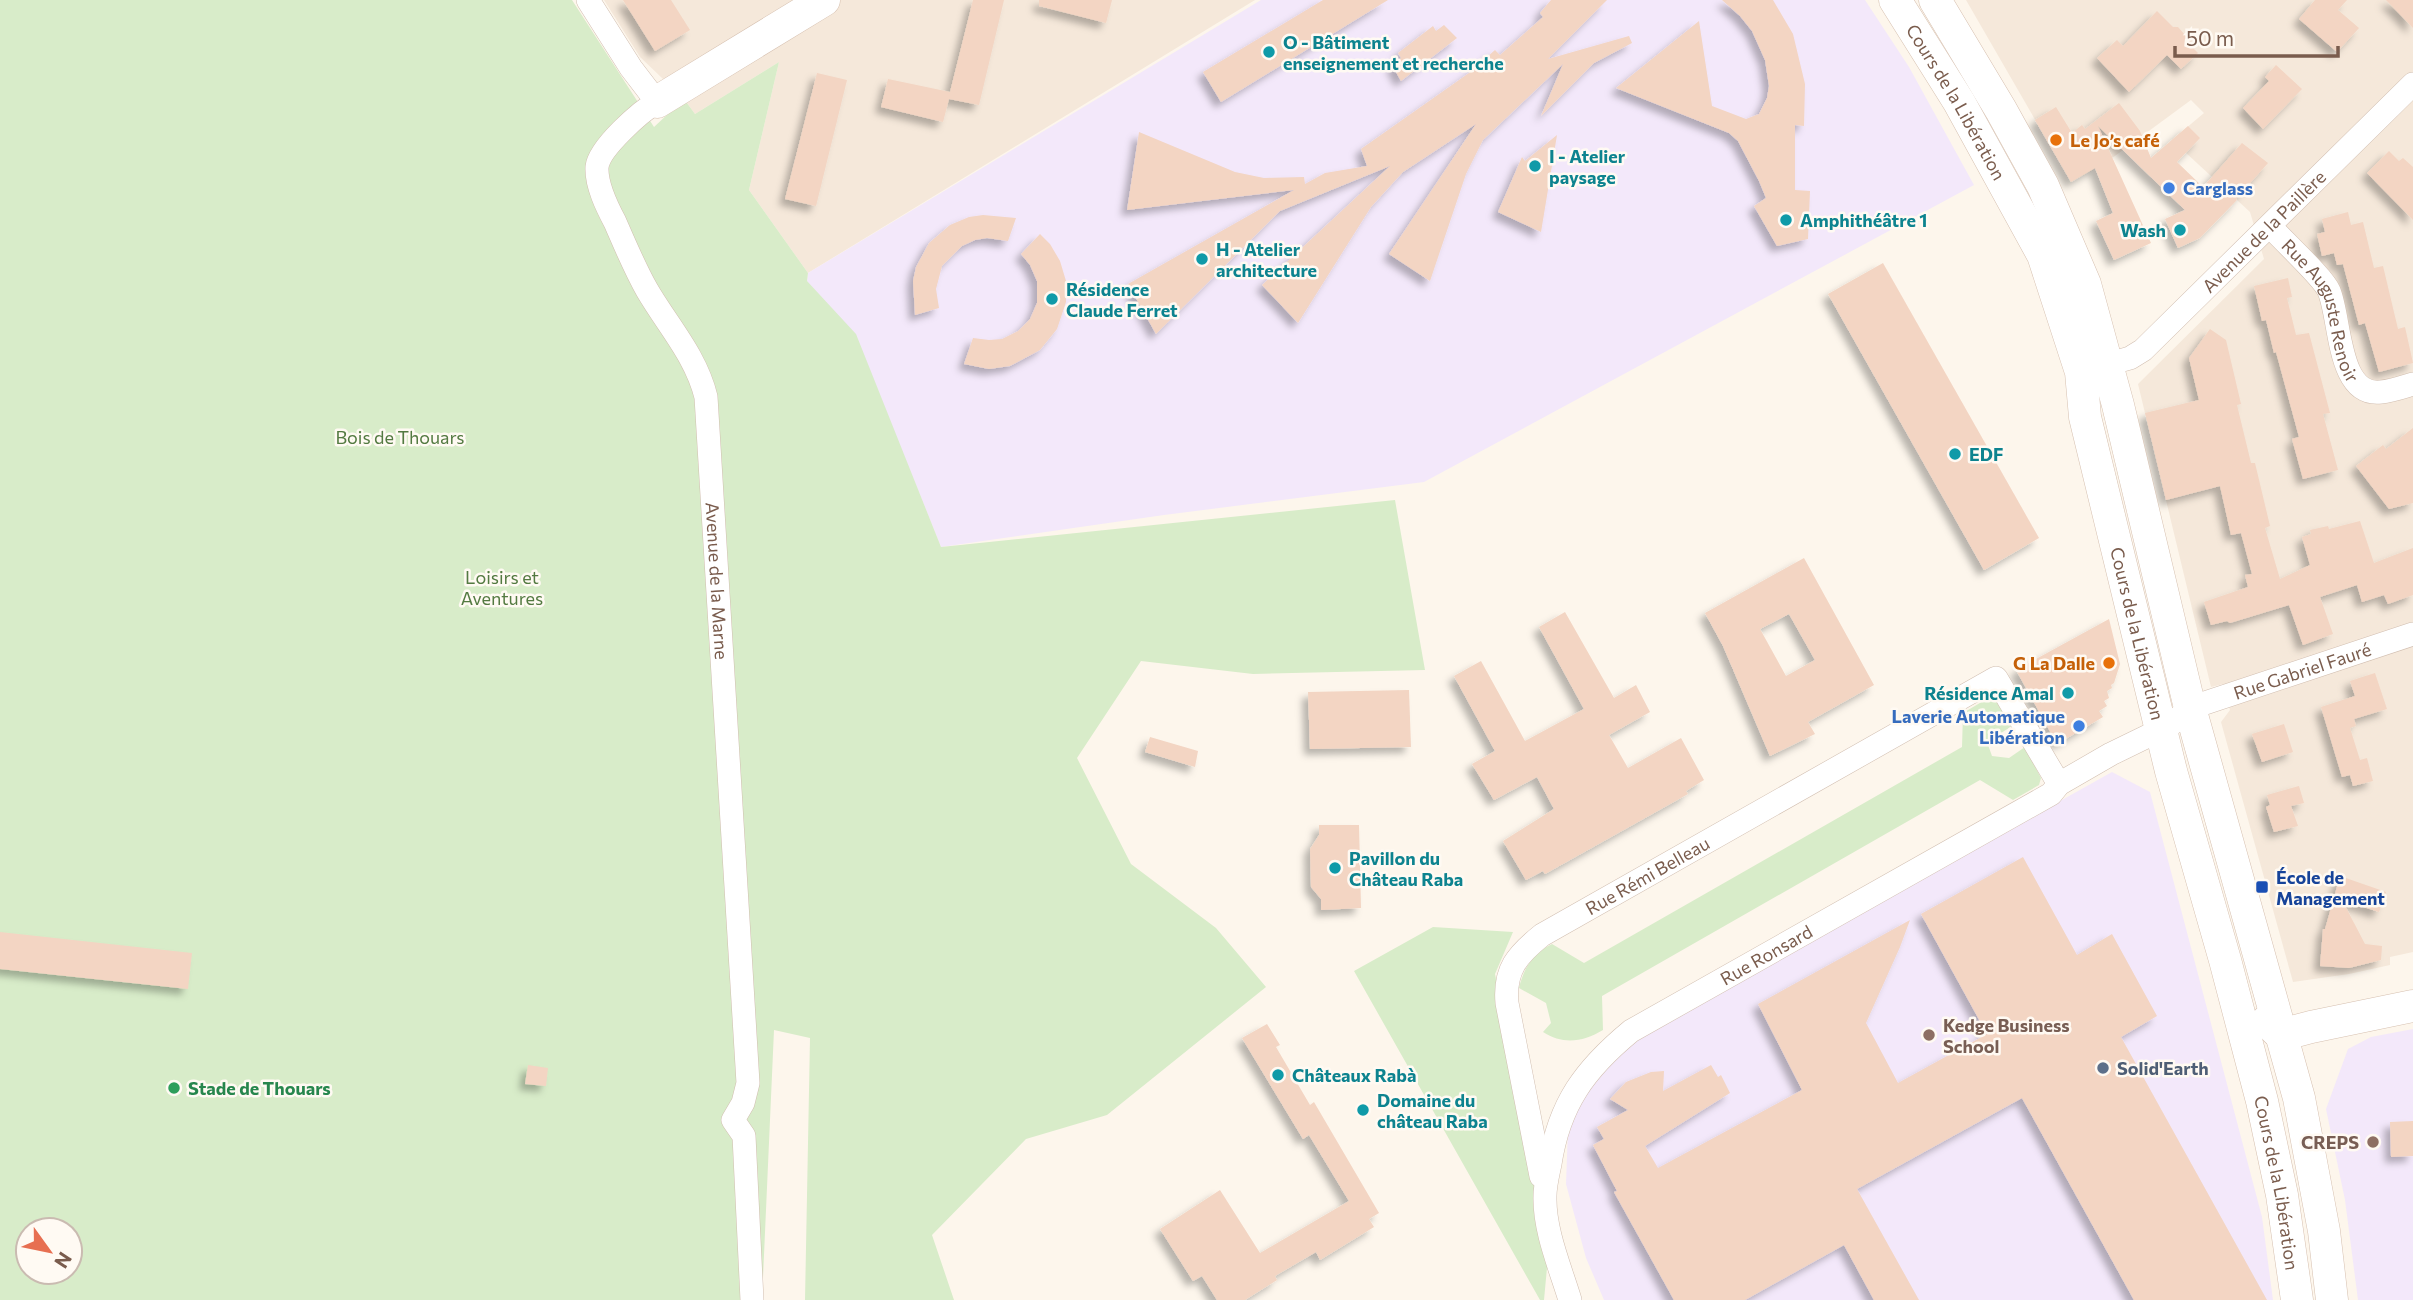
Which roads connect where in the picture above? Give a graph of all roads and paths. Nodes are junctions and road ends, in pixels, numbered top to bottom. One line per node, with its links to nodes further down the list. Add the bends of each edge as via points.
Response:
1 (588, 0): 6 (street)
2 (824, 0): 6 (main road, Avenue de la Marne)
3 (1895, 0): 8 (main road, Cours de la Libération, via 1959,102 2043,255)
4 (1934, 0): 8 (main road, Cours de la Libération, via 2050,199 2085,284)
5 (2413, 84): 7 (street, Avenue de la Paillère)
6 (657, 102): 20 (street, Avenue de la Marne, via 630,121 597,166 607,207 646,289 695,363 705,397 748,1083 733,1120 744,1136)
7 (2270, 226): 8 (street, Avenue de la Paillère, via 2143,350); 9 (street, Rue Auguste Renoir, via 2328,289 2350,376 2363,390 2372,392)
8 (2094, 368): 10 (main road, Cours de la Libération, via 2085,417); 12 (main road, Cours de la Libération)
9 (2413, 384)
10 (2097, 470): 12 (main road, via 2126,512 2170,687); 13 (main road, Cours de la Libération)
11 (2413, 634): 12 (street, Rue Gabriel Fauré)
12 (2190, 708): 13 (street, Rue Ronsard); 16 (main road, Cours de la Libération)
13 (2161, 733): 14 (street, Rue Ronsard, via 2131,744); 15 (main road, Cours de la Libération); 16 (main road, via 2186,767 2208,827)
14 (2059, 784): 19 (street, Rue Ronsard, via 2052,794 1631,1031 1583,1077 1567,1102 1553,1142); 19 (street, Rue Rémi Belleau, via 1996,678 1542,935 1523,950 1506,984 1507,1003)
15 (2187, 827): 18 (main road, via 2222,884 2256,1004); 22 (main road, Cours de la Libération, via 2262,1101 2283,1195)
16 (2237, 873): 18 (main road, Cours de la Libération)
17 (2413, 1006): 18 (main road)
18 (2281, 1035): 23 (main road, Cours de la Libération, via 2299,1098 2325,1231)
19 (1545, 1197): 21 (street, Rue Ronsard, via 1551,1237)
20 (752, 1300)
21 (1570, 1300)
22 (2297, 1300)
23 (2332, 1300)

